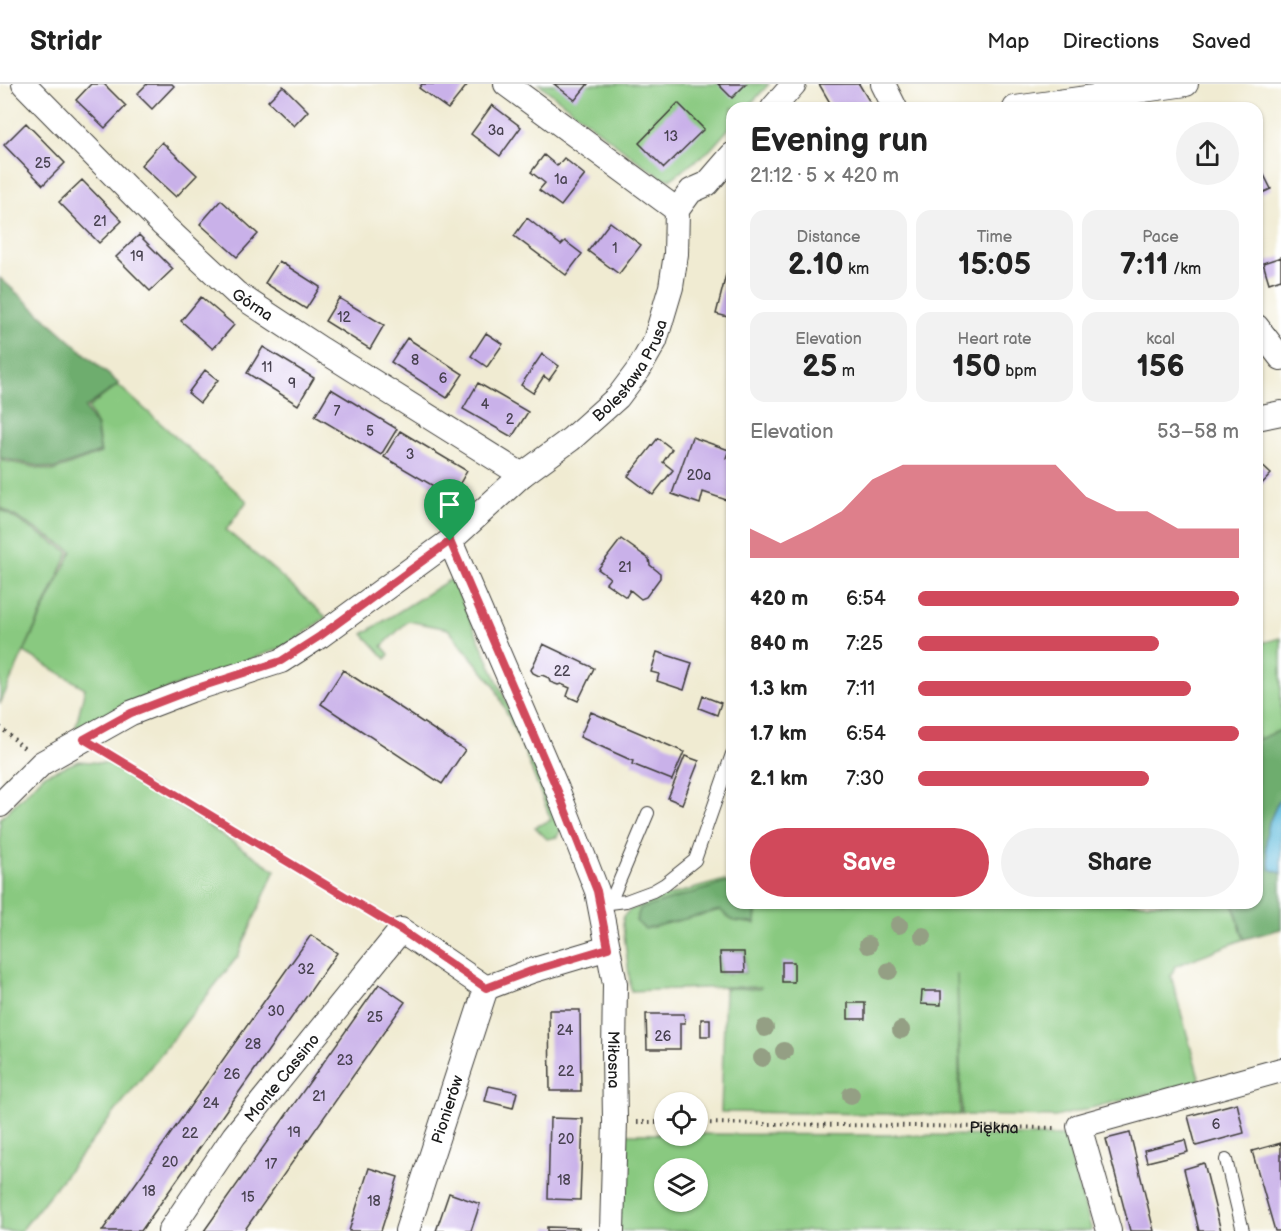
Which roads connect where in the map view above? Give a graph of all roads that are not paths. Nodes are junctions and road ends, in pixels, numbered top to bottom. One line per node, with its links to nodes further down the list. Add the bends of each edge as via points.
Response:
1 (24, 84): 17 (street, Górna, via 236,293)
2 (506, 84): 12 (street)
3 (794, 84): 7 (street)
4 (883, 84): 8 (street)
5 (1186, 84): 6 (street)
6 (1118, 101)
7 (778, 102)
8 (892, 102)
9 (726, 162): 11 (street)
10 (726, 178): 11 (street)
11 (707, 184): 12 (street, via 691,191)
12 (677, 210): 17 (street, Bolesława Prusa, via 671,288 655,341 639,369 618,397)
13 (1263, 335): 14 (street)
14 (1281, 358)
15 (1281, 413): 16 (street)
16 (1263, 417)
17 (522, 475): 18 (street, Bolesława Prusa)
18 (450, 541): 20 (street, Bolesława Prusa, via 281,661 131,713 42,763); 22 (street)
19 (726, 771): 22 (lane, via 695,860 652,891 626,901)
20 (0, 804)
21 (648, 813): 22 (lane)
22 (604, 897): 23 (street, Miłosna)
23 (608, 948): 24 (street); 29 (street, Miłosna, via 615,984)
24 (486, 988): 27 (street, Monte Cassino, via 401,930 234,1136); 28 (street, Pionierów)
25 (1281, 1070): 30 (street, via 1079,1126)
26 (1227, 1160): 31 (lane)
27 (170, 1231)
28 (408, 1231)
29 (612, 1231)
30 (1109, 1231)
31 (1243, 1231)

